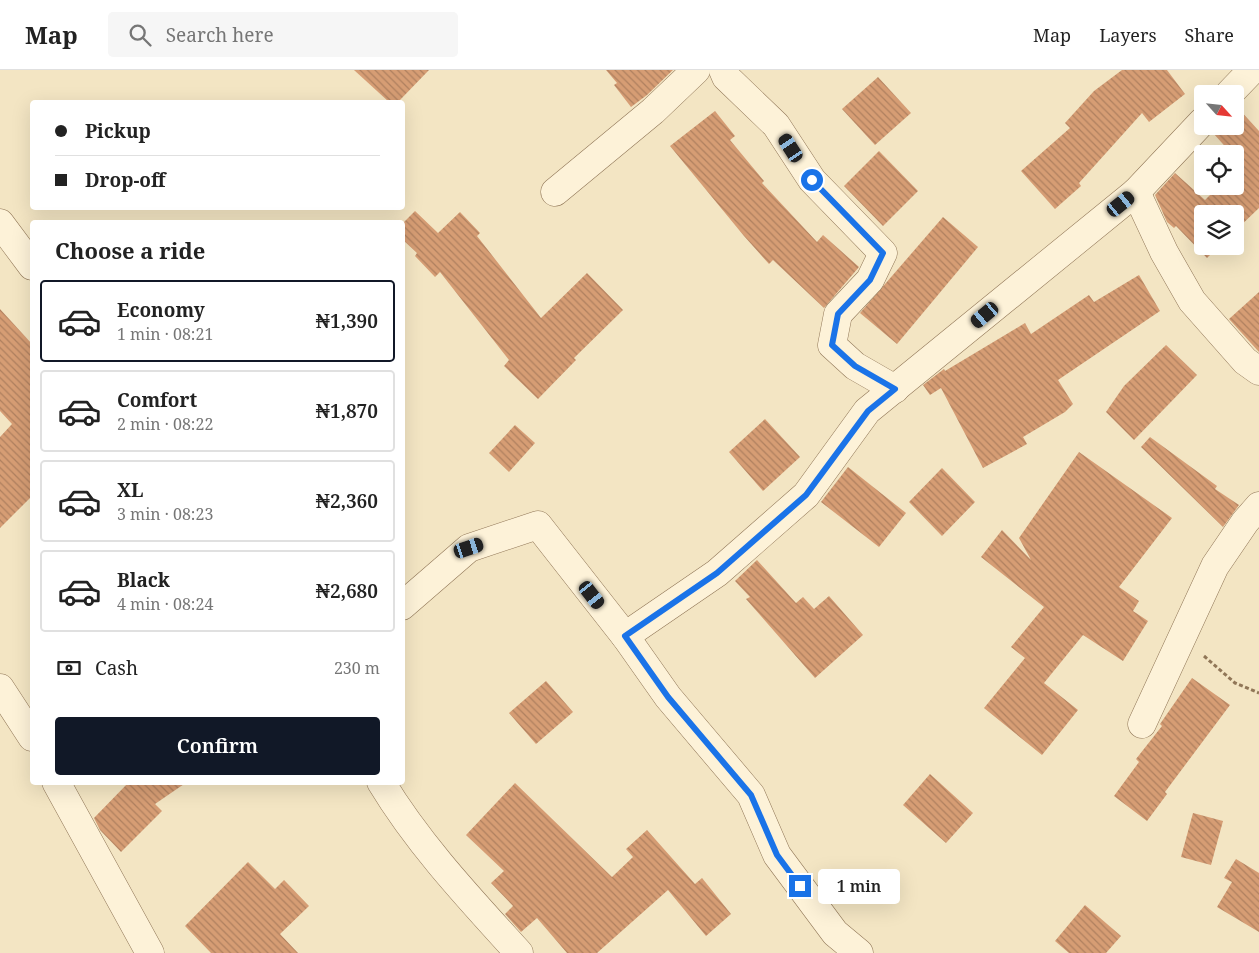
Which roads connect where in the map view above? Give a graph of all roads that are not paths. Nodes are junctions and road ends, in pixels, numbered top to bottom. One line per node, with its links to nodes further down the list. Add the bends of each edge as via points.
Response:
1 (696, 70): 6 (street, via 653,111)
2 (723, 70): 11 (street, via 726,77 776,126 812,180 883,253 870,280 838,314 832,345 855,366)
3 (1252, 70): 4 (street)
4 (1238, 85)
5 (1194, 130): 7 (street)
6 (555, 192)
7 (1136, 192): 10 (street, via 1192,302 1245,362); 11 (street)
8 (0, 223): 9 (street)
9 (30, 263)
10 (1259, 371)
11 (895, 389): 14 (street, via 868,411 806,495 717,573)
12 (1259, 506): 16 (street, via 1215,566)
13 (405, 603): 14 (street, via 469,548 538,525)
14 (625, 636): 22 (street, via 668,697 751,795 777,855 835,933)
15 (0, 688): 17 (street)
16 (1142, 724)
17 (30, 734)
18 (58, 785): 20 (street)
19 (383, 785): 21 (street, via 400,813 468,898)
20 (150, 953)
21 (519, 953)
22 (859, 953)

